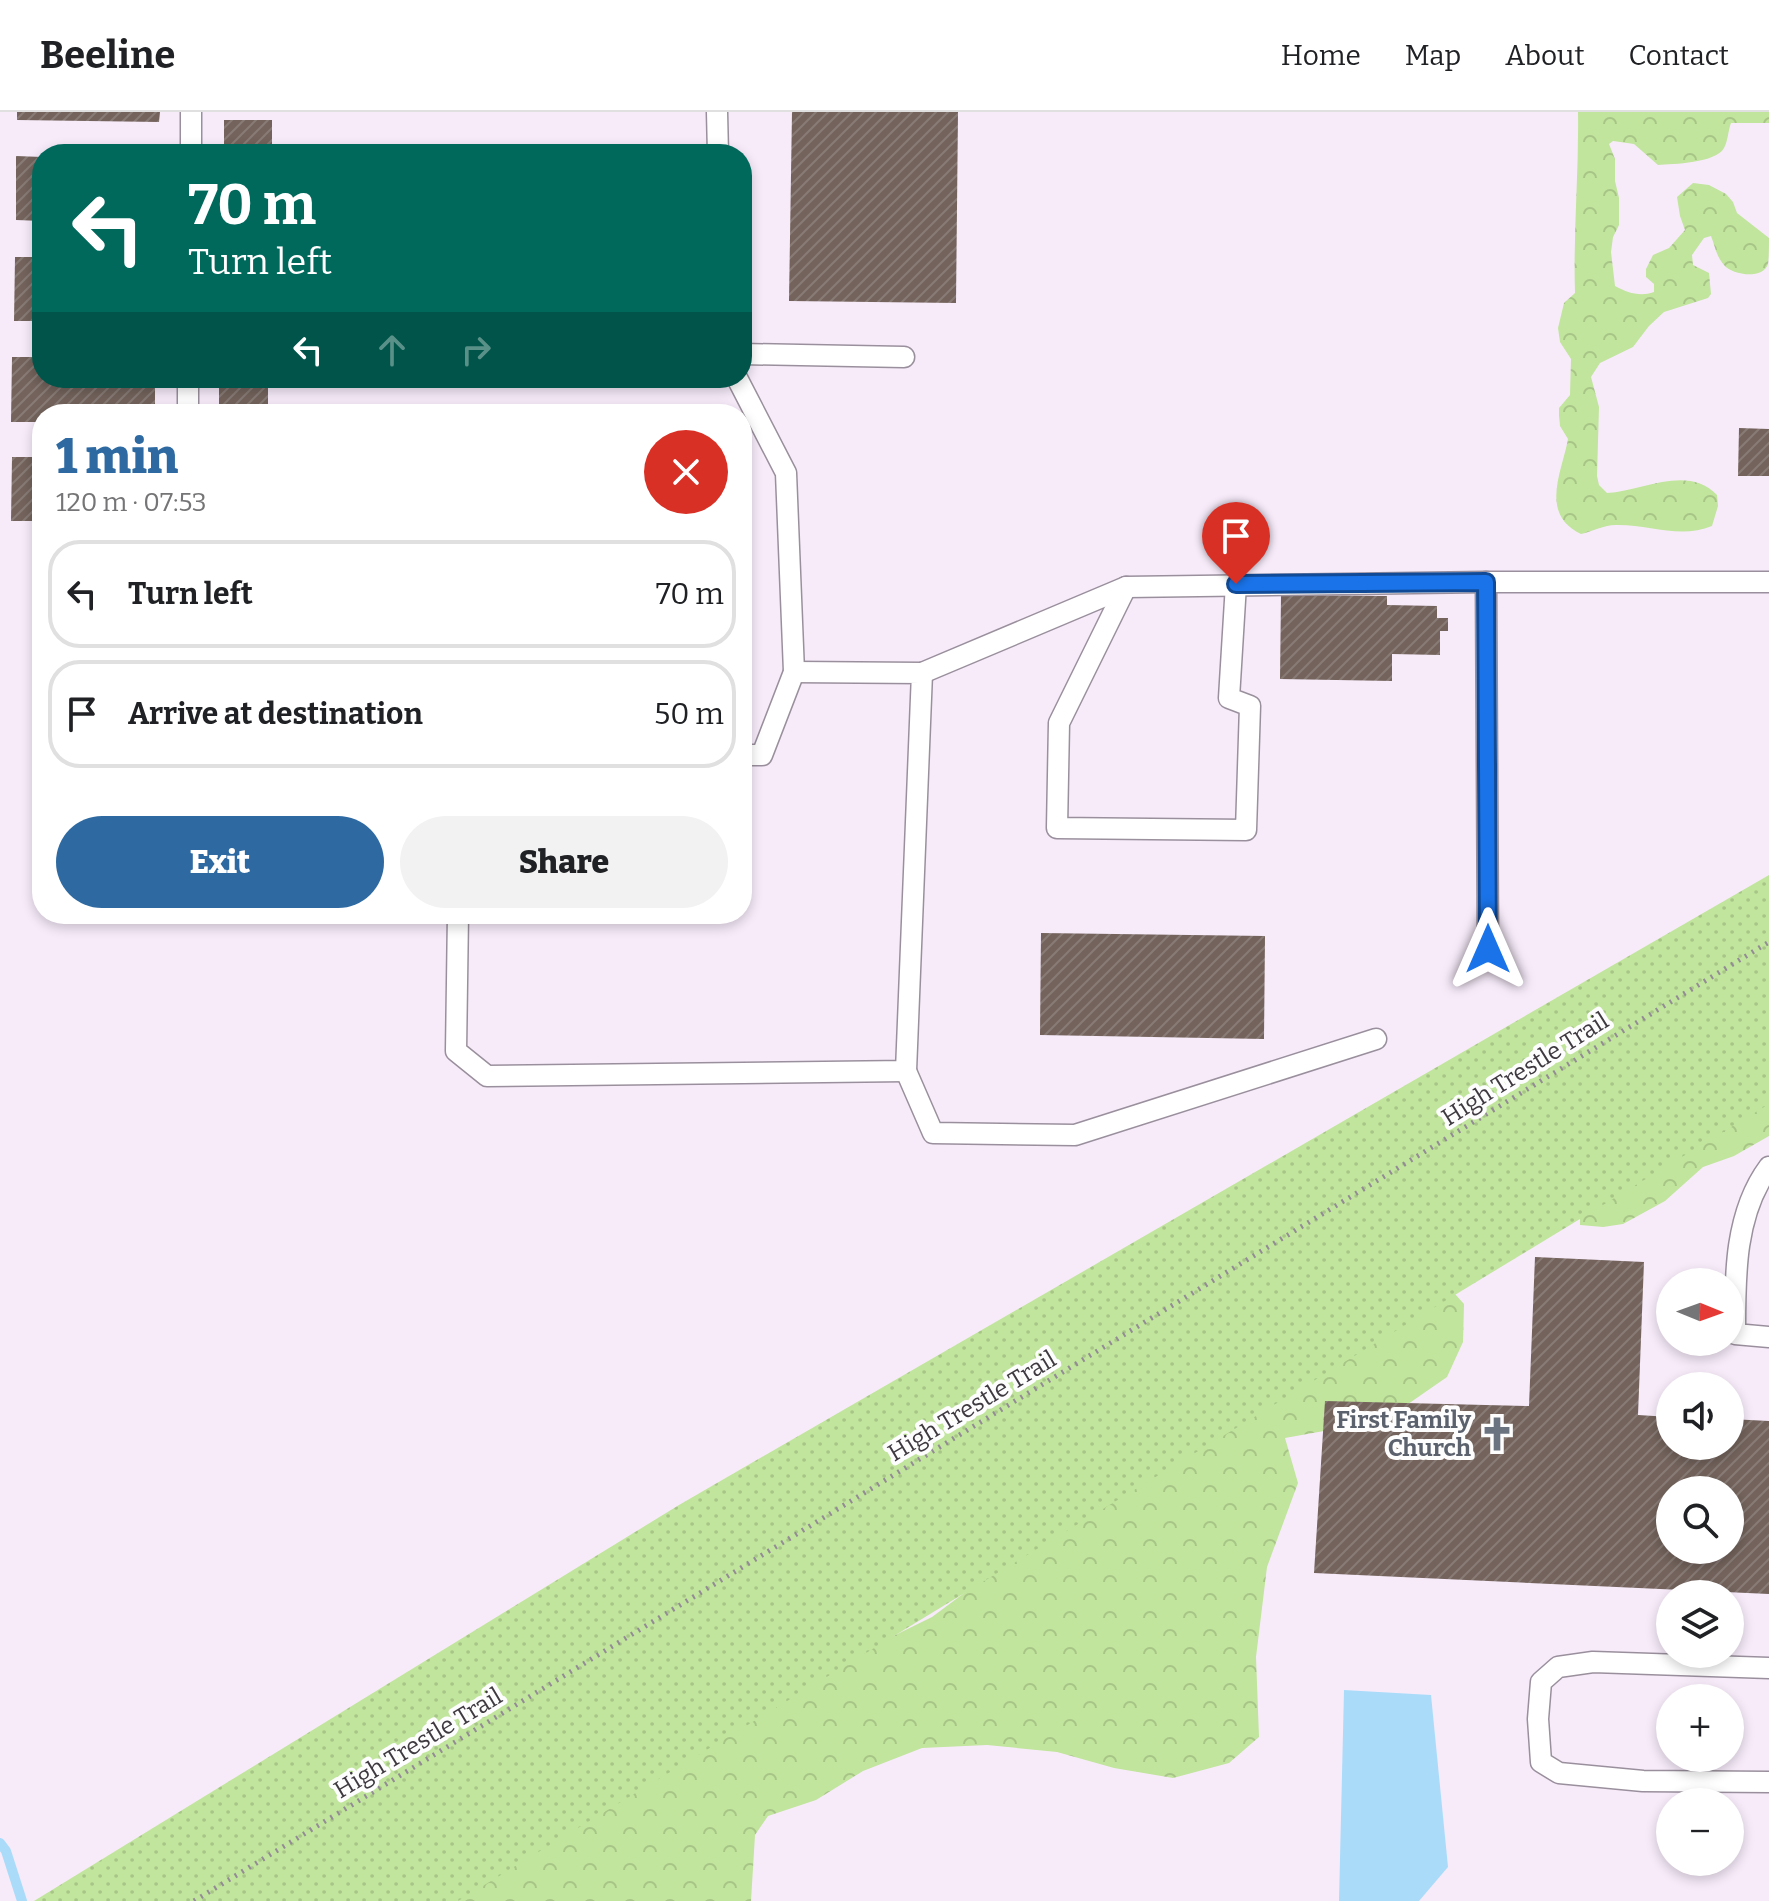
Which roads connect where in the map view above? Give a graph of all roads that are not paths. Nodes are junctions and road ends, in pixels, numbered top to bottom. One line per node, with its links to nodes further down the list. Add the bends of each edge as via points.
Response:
1 (191, 112): 3 (lane)
2 (717, 112): 4 (lane)
3 (191, 144)
4 (718, 144)
5 (752, 354): 6 (lane)
6 (904, 357)
7 (752, 407): 12 (lane, via 786,473)
8 (1486, 582): 9 (lane); 10 (lane); 16 (lane)
9 (1769, 582)
10 (1236, 584): 11 (lane); 11 (lane, via 1229,698 1250,706 1246,830 1057,828 1059,723)
11 (1126, 587): 13 (lane)
12 (794, 672): 13 (lane); 14 (lane, via 762,755)
13 (922, 673): 18 (lane)
14 (752, 755)
15 (458, 924): 18 (lane, via 456,1051 487,1076)
16 (1488, 949)
17 (1376, 1039): 18 (lane, via 1075,1135 933,1133)
18 (906, 1071)
19 (1769, 1167): 20 (lane, via 1744,1222 1735,1280 1735,1334)
20 (1769, 1337)
21 (1769, 1668): 22 (lane, via 1593,1662 1558,1667 1541,1682 1538,1719 1541,1762 1559,1773 1643,1781)
22 (1769, 1782)

